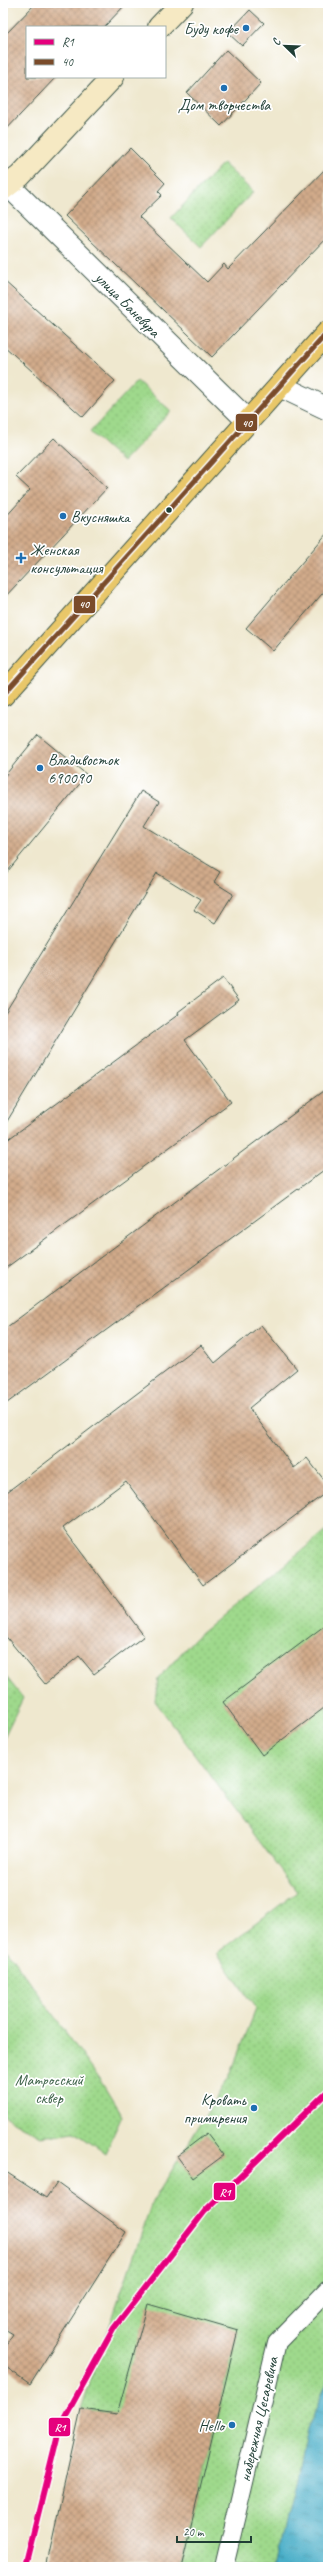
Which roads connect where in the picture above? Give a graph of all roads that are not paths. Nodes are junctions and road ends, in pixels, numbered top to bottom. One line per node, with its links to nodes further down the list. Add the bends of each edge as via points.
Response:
1 (182, 3): 2 (main road)
2 (160, 26)
3 (112, 78): 4 (main road)
4 (6, 188): 8 (street, улица Баневура)
5 (328, 332): 6 (main road)
6 (280, 386): 7 (street); 8 (main road)
7 (328, 409)
8 (248, 422): 9 (main road)
9 (3, 695)
10 (328, 2290): 11 (street, набережная Цесаревича, via 276,2342)
11 (224, 2567)

